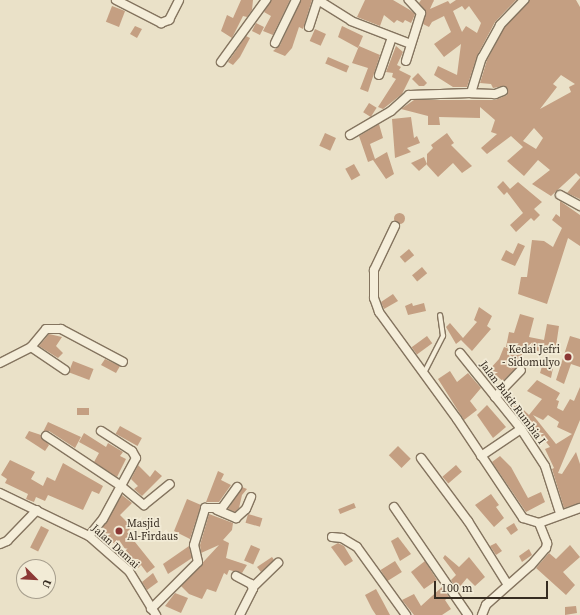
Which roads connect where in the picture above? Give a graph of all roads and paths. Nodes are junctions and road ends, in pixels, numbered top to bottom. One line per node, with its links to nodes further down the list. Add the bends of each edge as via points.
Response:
1 (116, 0): 9 (street)
2 (136, 0): 9 (street)
3 (179, 0): 9 (street, via 169,20 161,24)
4 (266, 0): 15 (street)
5 (296, 0): 12 (street)
6 (318, 0): 10 (street); 11 (street, via 351,21)
7 (409, 0): 13 (street, via 421,13)
8 (524, 0): 18 (street, via 500,25 482,58)
9 (133, 9)
10 (309, 27)
11 (392, 38): 13 (street); 16 (street)
12 (275, 43)
13 (411, 44): 14 (street)
14 (406, 61)
15 (221, 62)
16 (379, 75)
17 (503, 91): 18 (street, via 495,94)
18 (472, 93): 19 (street, via 410,95 391,111)
19 (350, 135)
20 (560, 195): 21 (street)
21 (580, 206)
22 (395, 226): 30 (street, via 374,270 374,298 379,312)
23 (440, 316): 30 (lane, via 443,336)
24 (31, 347): 26 (street, via 46,329 61,329); 27 (street); 28 (street)
25 (460, 353): 31 (street, Jalan Bukit Rumbia I)
26 (123, 362)
27 (0, 363)
28 (65, 370)
29 (520, 370): 31 (street)
30 (424, 373): 35 (street)
31 (495, 397): 32 (street, Jalan Bukit Rumbia I)
32 (521, 430): 35 (street); 46 (street, Jalan Bukit Rumbia I, via 550,477)
33 (101, 431): 38 (street, via 135,455)
34 (46, 436): 38 (street)
35 (481, 456): 47 (street, via 523,518)
36 (421, 458): 53 (street, via 468,521)
37 (170, 484): 38 (street, via 147,505)
38 (121, 486): 48 (street, via 103,519)
39 (237, 487): 45 (street, via 222,508)
40 (0, 493): 44 (street, Jalan Damai)
41 (251, 498): 45 (street, via 246,510 236,518)
42 (394, 507): 58 (street)
43 (580, 508): 46 (street)
44 (37, 510): 48 (street, Jalan Damai); 50 (street, via 7,541)
45 (217, 510): 55 (street, via 208,507 203,511 194,545 198,557 196,565)
46 (560, 513): 47 (street)
47 (539, 523): 53 (street, via 546,548)
48 (89, 536): 55 (street, Jalan Damai, via 129,571)
49 (332, 537): 57 (street, via 342,538 357,547)
50 (0, 544)
51 (278, 563): 54 (street)
52 (236, 576): 54 (street)
53 (508, 584): 59 (street, via 486,605)
54 (253, 586): 56 (street)
55 (153, 612)
56 (240, 615)
57 (406, 615)
58 (468, 615)
59 (482, 615)

